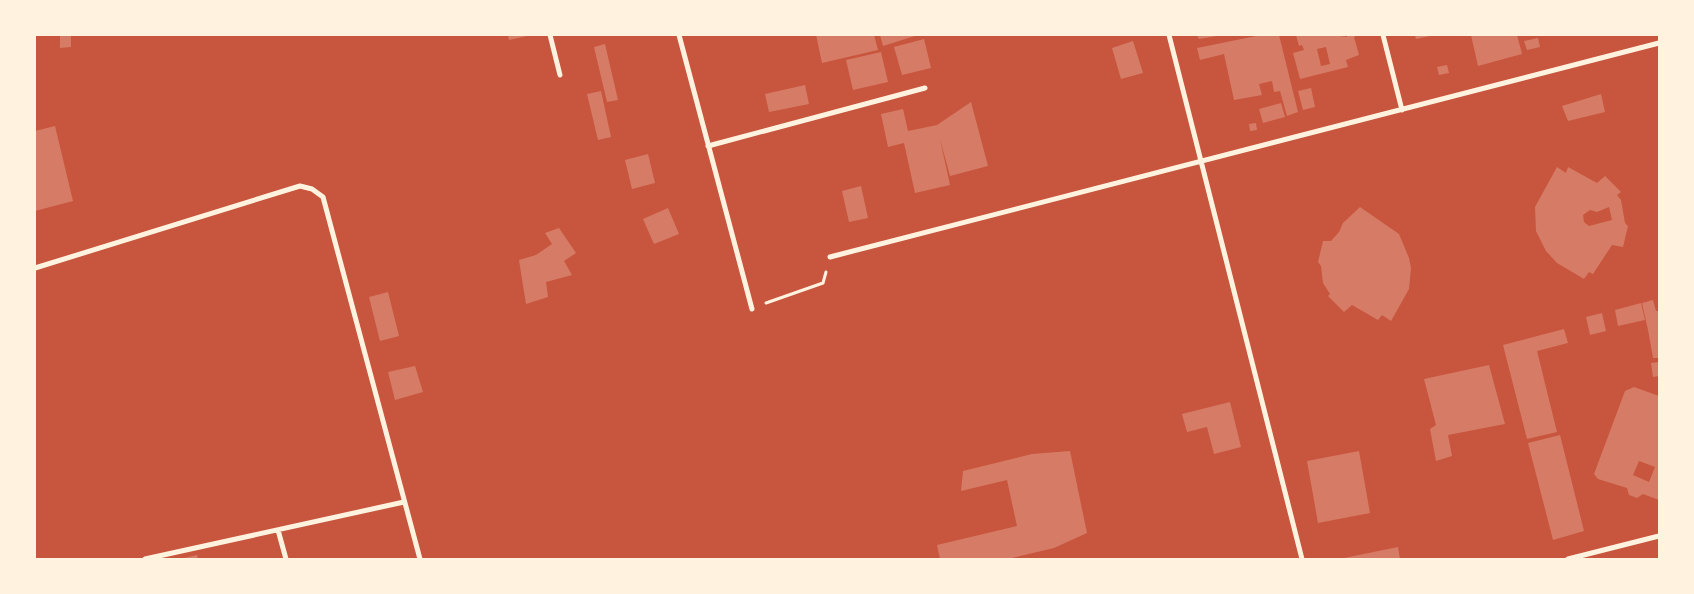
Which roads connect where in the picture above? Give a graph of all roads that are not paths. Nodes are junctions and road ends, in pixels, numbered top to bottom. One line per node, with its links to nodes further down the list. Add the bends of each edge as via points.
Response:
1 (550, 35): 6 (street)
2 (679, 35): 9 (street)
3 (1169, 35): 10 (street)
4 (1383, 35): 8 (street)
5 (1659, 43): 8 (street)
6 (560, 76)
7 (925, 88): 9 (street)
8 (1402, 110): 10 (street)
9 (708, 146): 13 (street)
10 (1201, 161): 11 (street); 20 (street)
11 (830, 257)
12 (35, 268): 14 (street, via 300,186 312,189 323,197)
13 (752, 308)
14 (404, 502): 15 (street); 19 (street)
15 (278, 530): 17 (street); 18 (street)
16 (1659, 536): 21 (street)
17 (145, 559)
18 (286, 559)
19 (420, 559)
20 (1302, 559)
21 (1568, 559)

